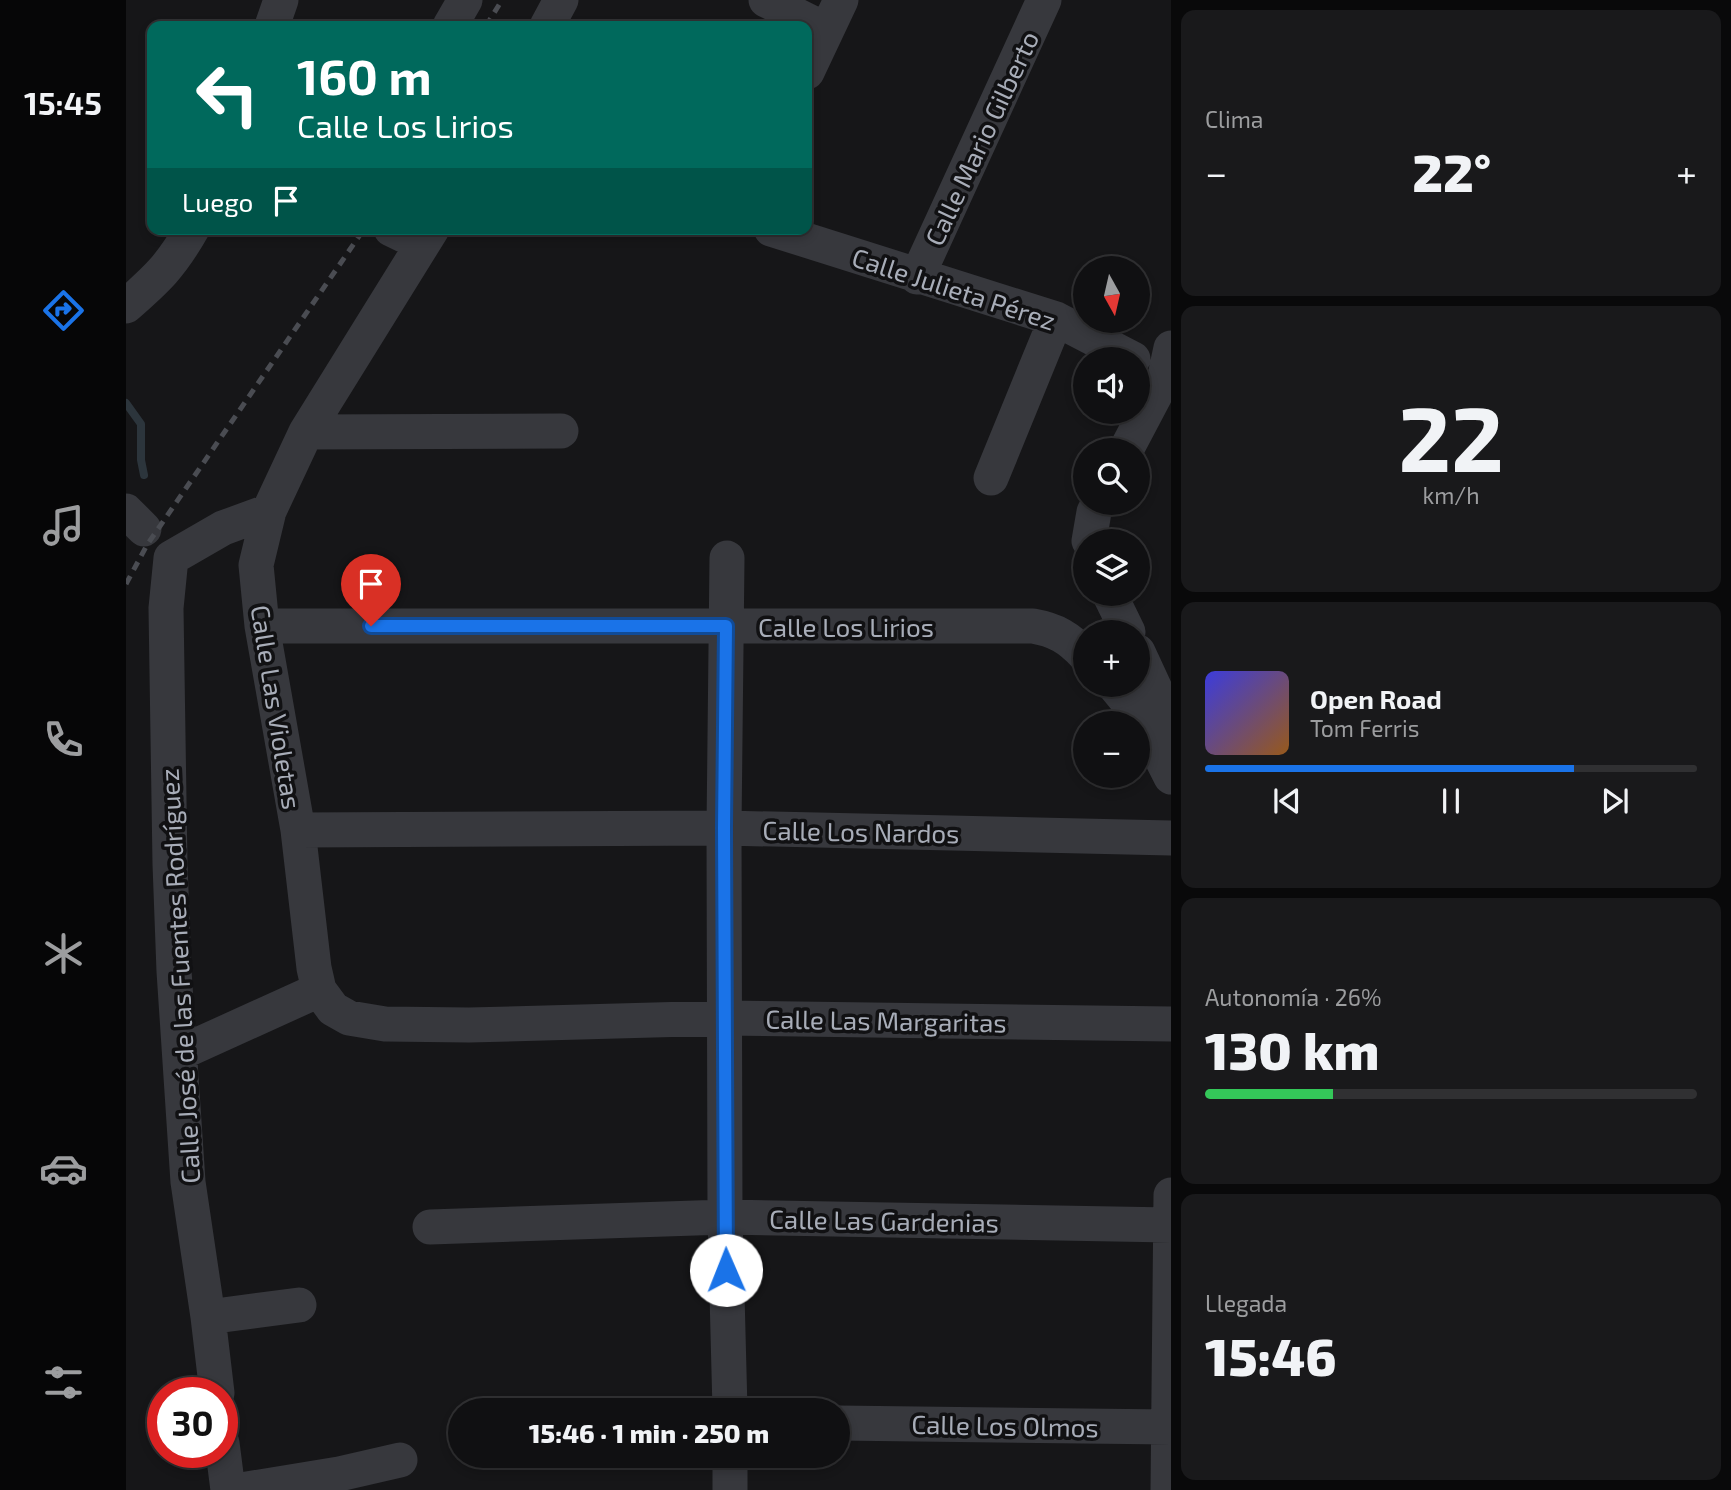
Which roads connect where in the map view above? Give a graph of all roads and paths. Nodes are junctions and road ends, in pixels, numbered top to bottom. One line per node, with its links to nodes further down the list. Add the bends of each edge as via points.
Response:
1 (281, 0): 7 (street)
2 (465, 0): 8 (street)
3 (561, 0): 9 (street)
4 (766, 0): 6 (street)
5 (1044, 0): 14 (street, Calle Mario Gilberto)
6 (834, 15): 10 (street)
7 (274, 21)
8 (453, 21)
9 (550, 21)
10 (812, 61)
11 (189, 235): 15 (street, via 162,275)
12 (789, 235): 14 (street, Calle Julieta Pérez)
13 (427, 237): 20 (street, Calle Las Violetas)
14 (917, 277): 16 (street, Calle Julieta Pérez)
15 (126, 306)
16 (1056, 319): 17 (street, Calle Julieta Pérez); 22 (street)
17 (1110, 347)
18 (1158, 362): 21 (street)
19 (561, 431): 20 (street)
20 (306, 432): 23 (street, Calle Las Violetas)
21 (1130, 438)
22 (991, 478)
23 (268, 511): 24 (street, via 223,528); 26 (street, Calle Las Violetas, via 256,565)
24 (150, 535): 39 (street, Calle José de las Fuentes Rodríguez, via 166,608 170,864)
25 (727, 558): 27 (street)
26 (262, 626): 27 (street, Calle Los Lirios); 34 (street, Calle Las Violetas)
27 (726, 626): 28 (street, Calle Los Lirios, via 1033,626 1054,630); 33 (street)
28 (1073, 642)
29 (1150, 678): 31 (street)
30 (1124, 697): 32 (street, via 1141,718)
31 (1171, 733)
32 (1171, 778)
33 (724, 828): 34 (street, Calle Los Nardos); 35 (street, Calle Los Nardos); 37 (street)
34 (298, 830): 36 (street, Calle Las Violetas)
35 (1171, 838)
36 (319, 989): 37 (street, Calle Las Margaritas, via 333,1009 349,1018 386,1024); 39 (street)
37 (726, 1018): 38 (street, Calle Las Margaritas); 41 (street)
38 (1171, 1024)
39 (180, 1053): 44 (street, Calle José de las Fuentes Rodríguez, via 188,1182)
40 (1171, 1215): 41 (street, Calle Las Gardenias); 48 (street)
41 (725, 1217): 42 (street, Calle Las Gardenias); 46 (street)
42 (430, 1227)
43 (299, 1304): 44 (street)
44 (208, 1317): 45 (street, Calle José de las Fuentes Rodríguez)
45 (215, 1377)
46 (730, 1398)
47 (850, 1423): 48 (street, Calle Los Olmos)
48 (1170, 1427): 56 (street)
49 (400, 1460): 52 (street)
50 (225, 1468): 53 (street)
51 (730, 1468): 55 (street)
52 (340, 1482): 54 (street)
53 (228, 1490)
54 (241, 1490)
55 (730, 1490)
56 (1168, 1490)

